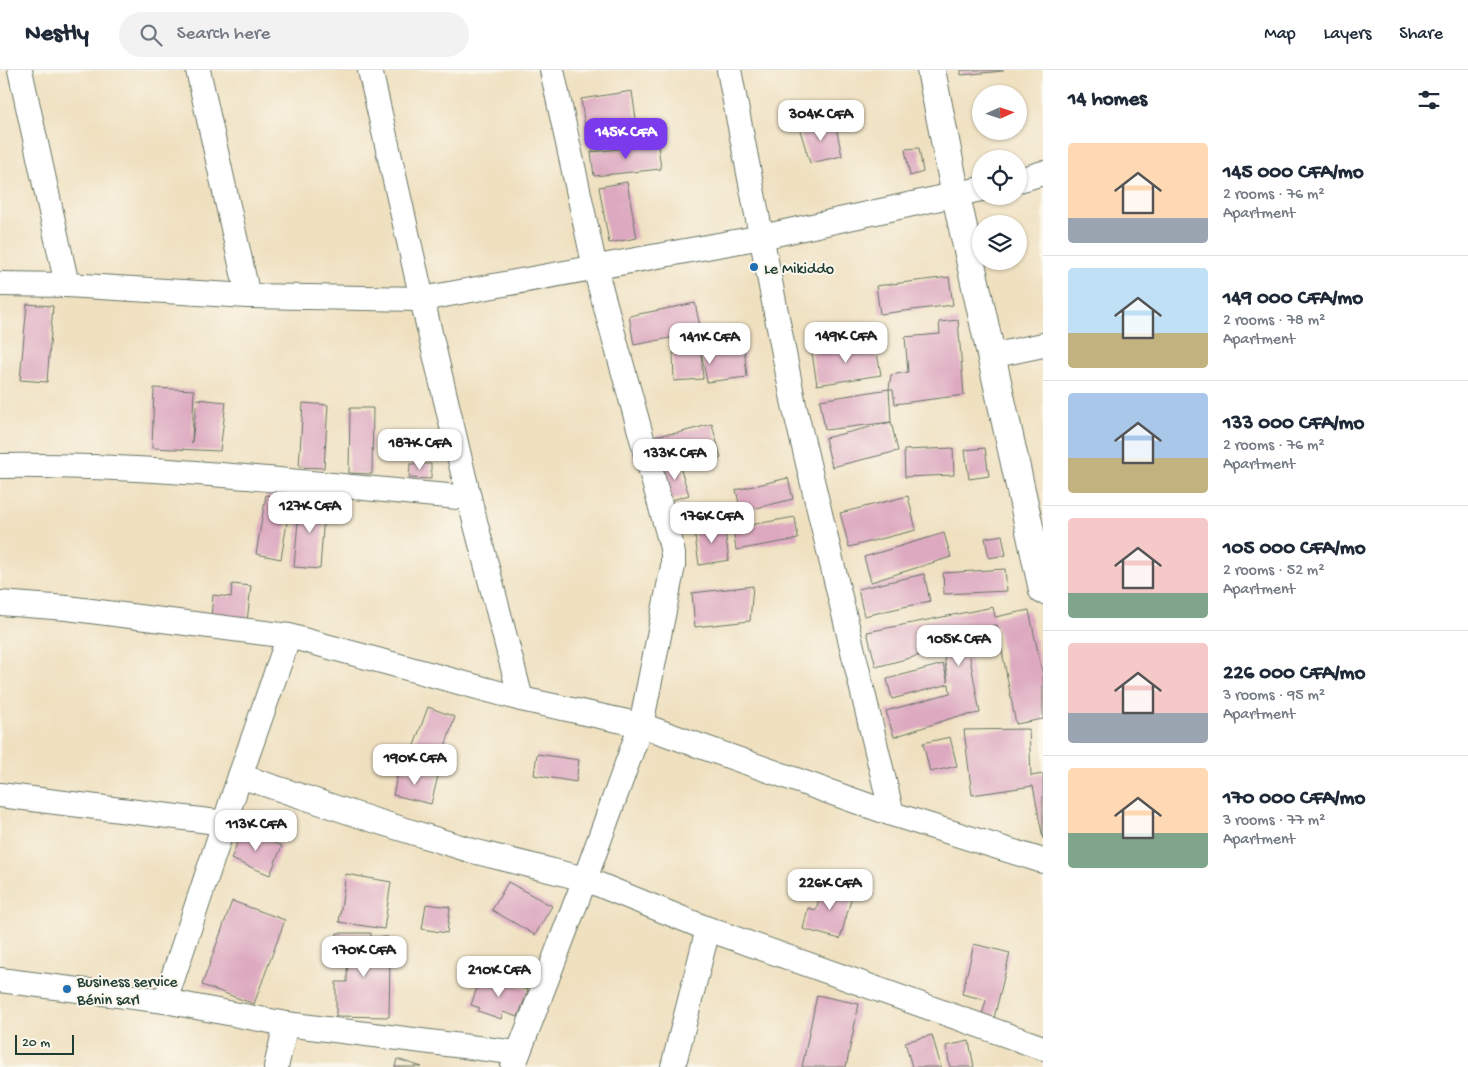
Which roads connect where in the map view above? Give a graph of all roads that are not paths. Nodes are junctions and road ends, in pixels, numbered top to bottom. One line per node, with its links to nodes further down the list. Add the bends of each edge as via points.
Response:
1 (20, 70): 13 (street)
2 (198, 70): 14 (street)
3 (370, 70): 15 (street)
4 (552, 70): 11 (street)
5 (729, 70): 10 (street)
6 (931, 70): 9 (main road)
7 (1043, 173): 8 (street)
8 (1027, 178)
9 (969, 193): 10 (street); 17 (main road)
10 (762, 237): 11 (street); 28 (street, via 794,405)
11 (596, 268): 15 (street); 25 (street, via 673,554)
12 (0, 284): 13 (street)
13 (68, 285): 14 (street)
14 (248, 296): 15 (street)
15 (422, 299): 19 (street)
16 (1043, 345): 17 (street)
17 (991, 356): 20 (main road)
18 (0, 466): 19 (street, via 185,472)
19 (469, 498): 24 (street)
20 (1033, 505): 21 (main road)
21 (1043, 590)
22 (0, 603): 23 (street, via 67,608)
23 (289, 636): 24 (street); 26 (street)
24 (521, 699): 25 (street)
25 (641, 725): 28 (street); 31 (street)
26 (240, 776): 29 (street); 31 (street, via 473,851)
27 (0, 795): 29 (street)
28 (892, 814): 30 (street)
29 (225, 823): 34 (street)
30 (1043, 860)
31 (585, 879): 32 (street); 37 (street)
32 (708, 929): 36 (street); 39 (street)
33 (0, 980): 34 (street)
34 (165, 1001): 35 (street)
35 (286, 1024): 37 (street); 38 (street)
36 (1043, 1048)
37 (516, 1060)
38 (276, 1067)
39 (673, 1067)

